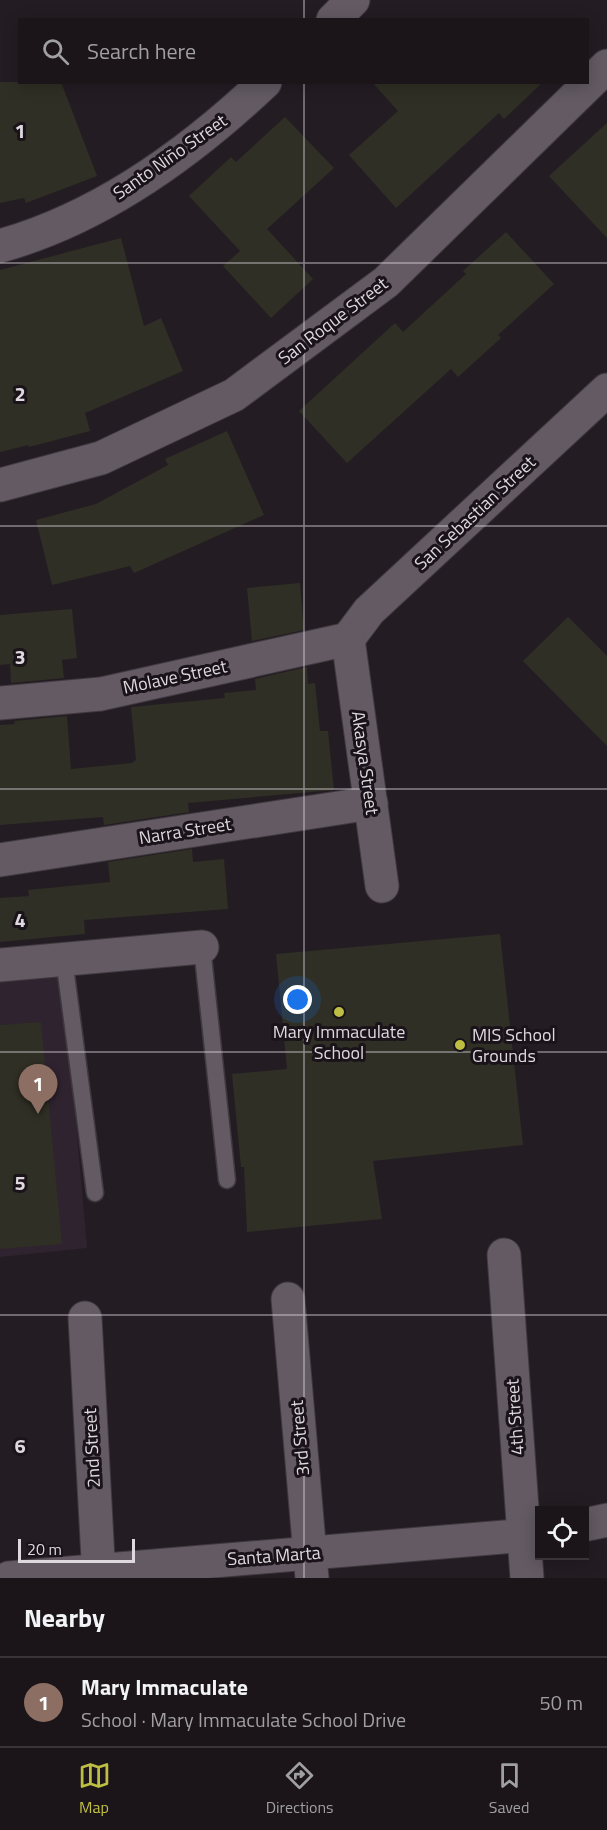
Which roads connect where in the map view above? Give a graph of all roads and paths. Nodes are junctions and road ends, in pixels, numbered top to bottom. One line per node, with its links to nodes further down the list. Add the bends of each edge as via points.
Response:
1 (353, 0): 2 (street)
2 (335, 18)
3 (607, 66): 6 (street, San Roque Street)
4 (263, 84): 7 (street, Santo Niño Street, via 216,129 128,189 36,236)
5 (589, 84): 9 (street, San Roque Street, via 386,282 234,395 100,458)
6 (589, 84)
7 (0, 246)
8 (607, 390): 10 (street, San Sebastian Street, via 369,611)
9 (0, 485)
10 (348, 639): 11 (street, Molave Street, via 102,694); 12 (street, Akasya Street)
11 (0, 703)
12 (371, 803): 13 (street, Narra Street); 14 (street, Akasya Street)
13 (0, 860)
14 (382, 886)
15 (202, 947): 16 (street); 18 (lane)
16 (64, 960): 17 (street); 19 (lane)
17 (0, 965)
18 (226, 1180)
19 (95, 1193)
20 (504, 1255): 25 (street, 4th Street)
21 (288, 1299): 26 (street, 3rd Street)
22 (84, 1318): 27 (street, 2nd Street)
23 (607, 1520): 24 (street)
24 (589, 1524)
25 (531, 1535): 26 (street, Santa Marta); 29 (street, 4th Street)
26 (311, 1566): 27 (street, Santa Marta)
27 (99, 1574): 28 (street, Santa Marta)
28 (9, 1578)
29 (527, 1578)

